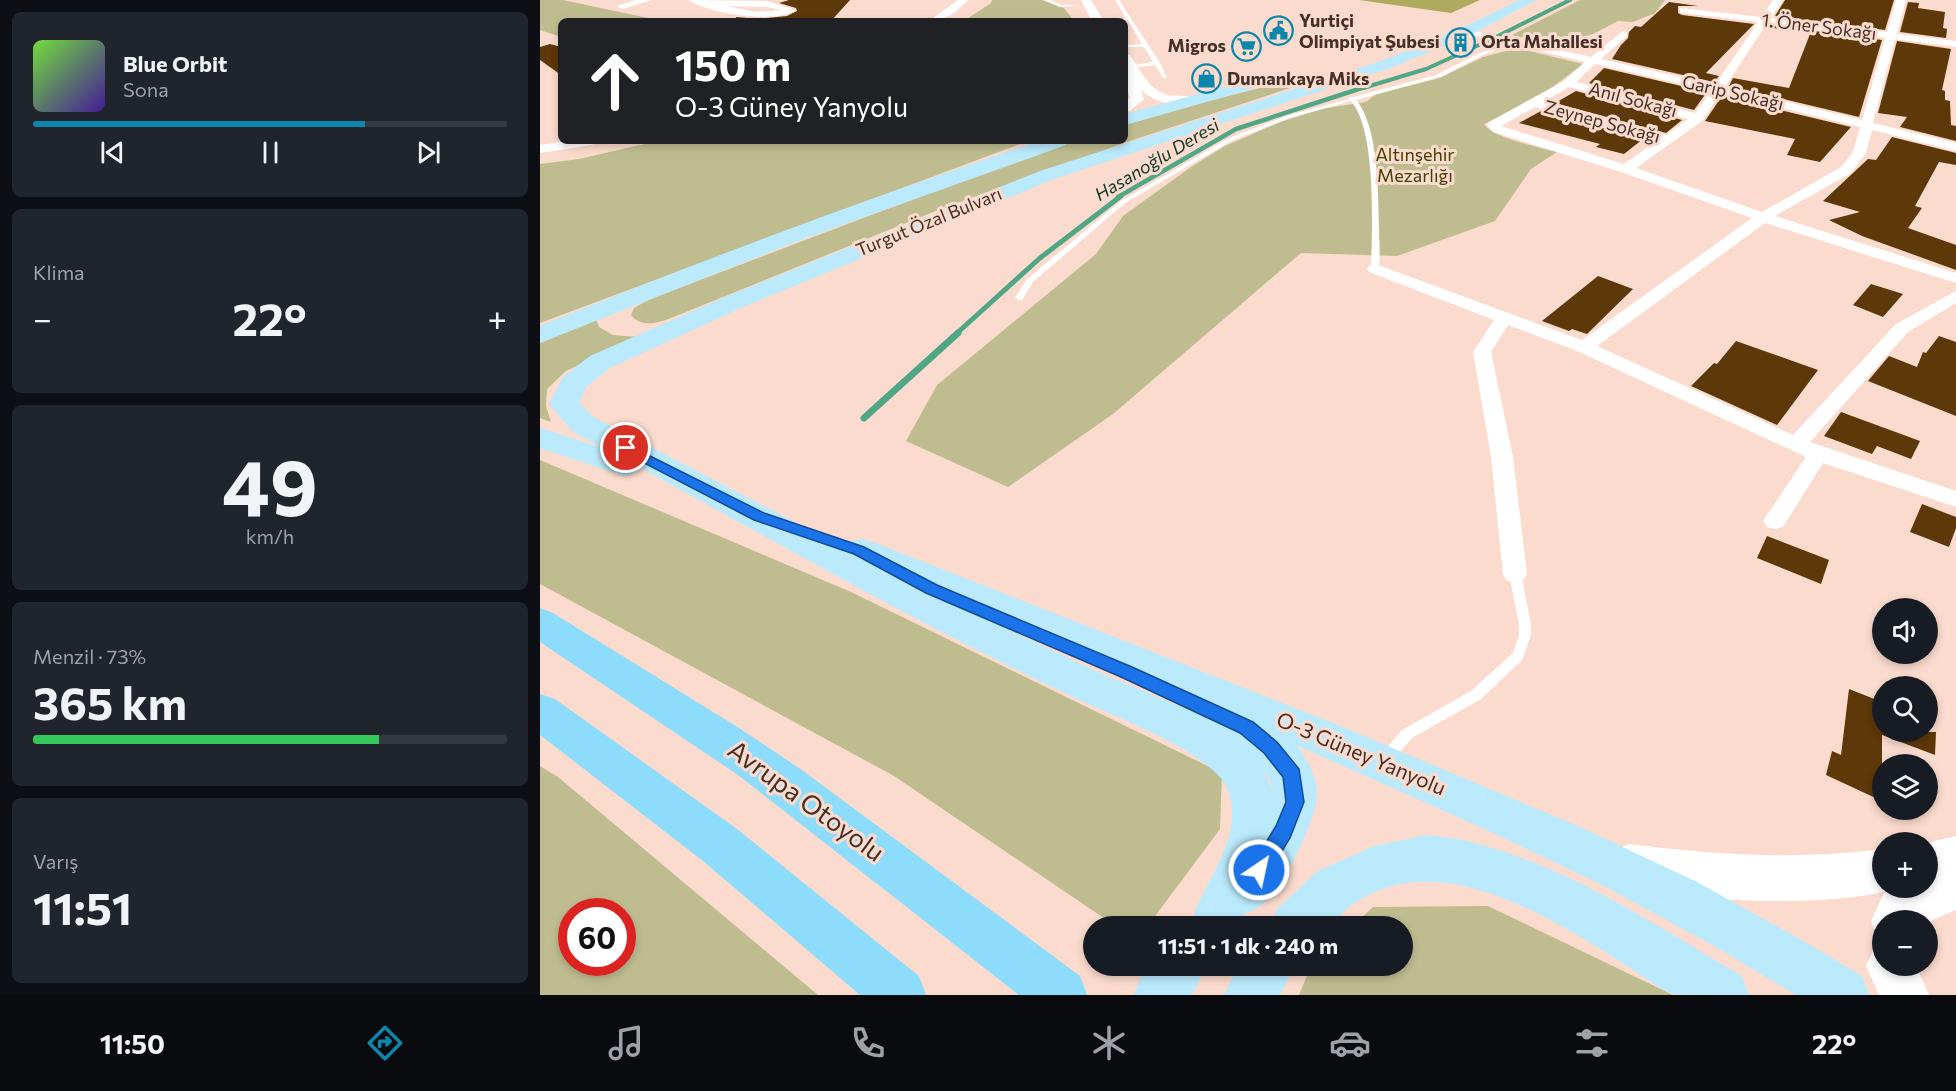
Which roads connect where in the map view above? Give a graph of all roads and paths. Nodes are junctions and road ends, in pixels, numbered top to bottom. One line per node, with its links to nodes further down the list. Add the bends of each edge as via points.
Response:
1 (647, 0): 12 (street)
2 (963, 0): 14 (street)
3 (1046, 0): 10 (lane)
4 (1118, 0): 17 (lane)
5 (1504, 0): 21 (main road, Turgut Özal Bulvarı)
6 (1530, 0): 21 (main road, Turgut Özal Bulvarı)
7 (1778, 0): 18 (street)
8 (1901, 0): 23 (street)
9 (698, 1): 9 (street, via 767,15 790,10 767,4)
10 (1056, 2): 11 (lane)
11 (1080, 2): 15 (street); 16 (street)
12 (622, 6)
13 (1683, 10): 18 (street, 1. Öner Sokağı)
14 (939, 18)
15 (1087, 18)
16 (1095, 18)
17 (1129, 19): 20 (lane)
18 (1764, 20): 23 (street, 1. Öner Sokağı); 37 (street)
19 (1128, 26): 20 (lane)
20 (1133, 26): 25 (lane)
21 (1457, 30): 24 (street, Garip Sokağı); 33 (main road, Turgut Özal Bulvarı); 42 (main road, Turgut Özal Bulvarı, via 1387,64)
22 (1623, 34): 28 (street)
23 (1890, 36): 26 (street, 1. Öner Sokağı); 45 (street)
24 (1513, 42): 28 (street, Garip Sokağı); 38 (lane, via 1437,76)
25 (1145, 45): 27 (lane); 29 (lane)
26 (1956, 45)
27 (1128, 46)
28 (1593, 61): 36 (street); 37 (street, Garip Sokağı)
29 (1157, 63): 30 (lane); 34 (lane)
30 (1128, 66)
31 (1128, 67): 39 (street, via 1156,98)
32 (1128, 69): 41 (street, via 1137,99)
33 (1317, 70)
34 (1165, 77)
35 (1281, 77): 39 (main road)
36 (1568, 83): 40 (street); 43 (street, Anıl Sokağı)
37 (1719, 89): 43 (street); 45 (street, Garip Sokağı)
38 (1351, 98): 56 (lane, via 1367,123); 59 (lane, via 1231,139 1123,202 1030,281)
39 (1192, 101): 42 (main road, via 1283,80 1300,80 1309,85); 44 (main road)
40 (1535, 103): 46 (street, Zeynep Sokağı); 53 (street, via 1493,124 1513,135)
41 (1128, 106)
42 (1226, 116): 60 (main road, Turgut Özal Bulvarı, via 1047,175)
43 (1698, 118): 46 (street)
44 (1128, 119)
45 (1866, 125): 50 (street, Garip Sokağı); 54 (street, via 1859,153 1846,170)
46 (1669, 140): 53 (street)
47 (570, 144): 51 (street)
48 (1036, 144): 52 (street)
49 (1050, 144): 52 (main road, Turgut Özal Bulvarı)
50 (1956, 147)
51 (540, 148)
52 (1021, 154): 55 (main road, Turgut Özal Bulvarı)
53 (1626, 169): 54 (street)
54 (1763, 217): 57 (street); 63 (street)
55 (766, 247): 60 (main road, via 639,301 610,321 623,331 647,332); 62 (main road, Turgut Özal Bulvarı)
56 (1376, 268): 61 (street)
57 (1956, 278)
58 (1956, 296): 65 (street, via 1902,328)
59 (1019, 298)
60 (734, 302): 68 (main road, Turgut Özal Bulvarı, via 600,362 573,383 564,405 584,425)
61 (1504, 318): 63 (street); 71 (street, via 1482,352 1502,457)
62 (540, 335)
63 (1584, 347): 65 (street)
64 (540, 438): 68 (main road, O-3 Güney Yanyolu)
65 (1797, 443): 66 (street)
66 (1818, 454): 67 (street); 69 (street)
67 (1956, 499)
68 (759, 516): 70 (main road, O-3 Güney Yanyolu); 81 (main road, via 979,634 1181,726 1230,758 1243,773 1252,796 1254,828)
69 (1774, 521)
70 (859, 550): 74 (main road, O-3 Güney Yanyolu); 82 (main road, via 931,589 1202,706 1247,728 1271,747 1292,775 1295,802 1269,857)
71 (1515, 574): 74 (lane, via 1525,624 1518,656 1476,695 1407,734)
72 (540, 623): 87 (highway, Avrupa Otoyolu, via 686,715 782,782)
73 (540, 711): 86 (highway, via 720,846)
74 (1386, 764): 76 (main road, O-3 Güney Yanyolu)
75 (1956, 858): 77 (main road)
76 (1606, 862): 78 (main road, via 1734,877 1848,877); 90 (main road, O-3 Güney Yanyolu, via 1716,920)
77 (1938, 862)
78 (1872, 873)
79 (1956, 888): 80 (main road)
80 (1901, 910)
81 (1216, 916)
82 (1218, 916)
83 (1306, 916): 89 (main road, via 1335,888 1374,869 1425,858 1470,864 1530,884 1596,918)
84 (1262, 976): 88 (main road)
85 (1895, 976): 91 (main road)
86 (900, 995)
87 (1061, 995)
88 (1250, 995)
89 (1723, 995)
90 (1843, 995)
91 (1904, 995)

